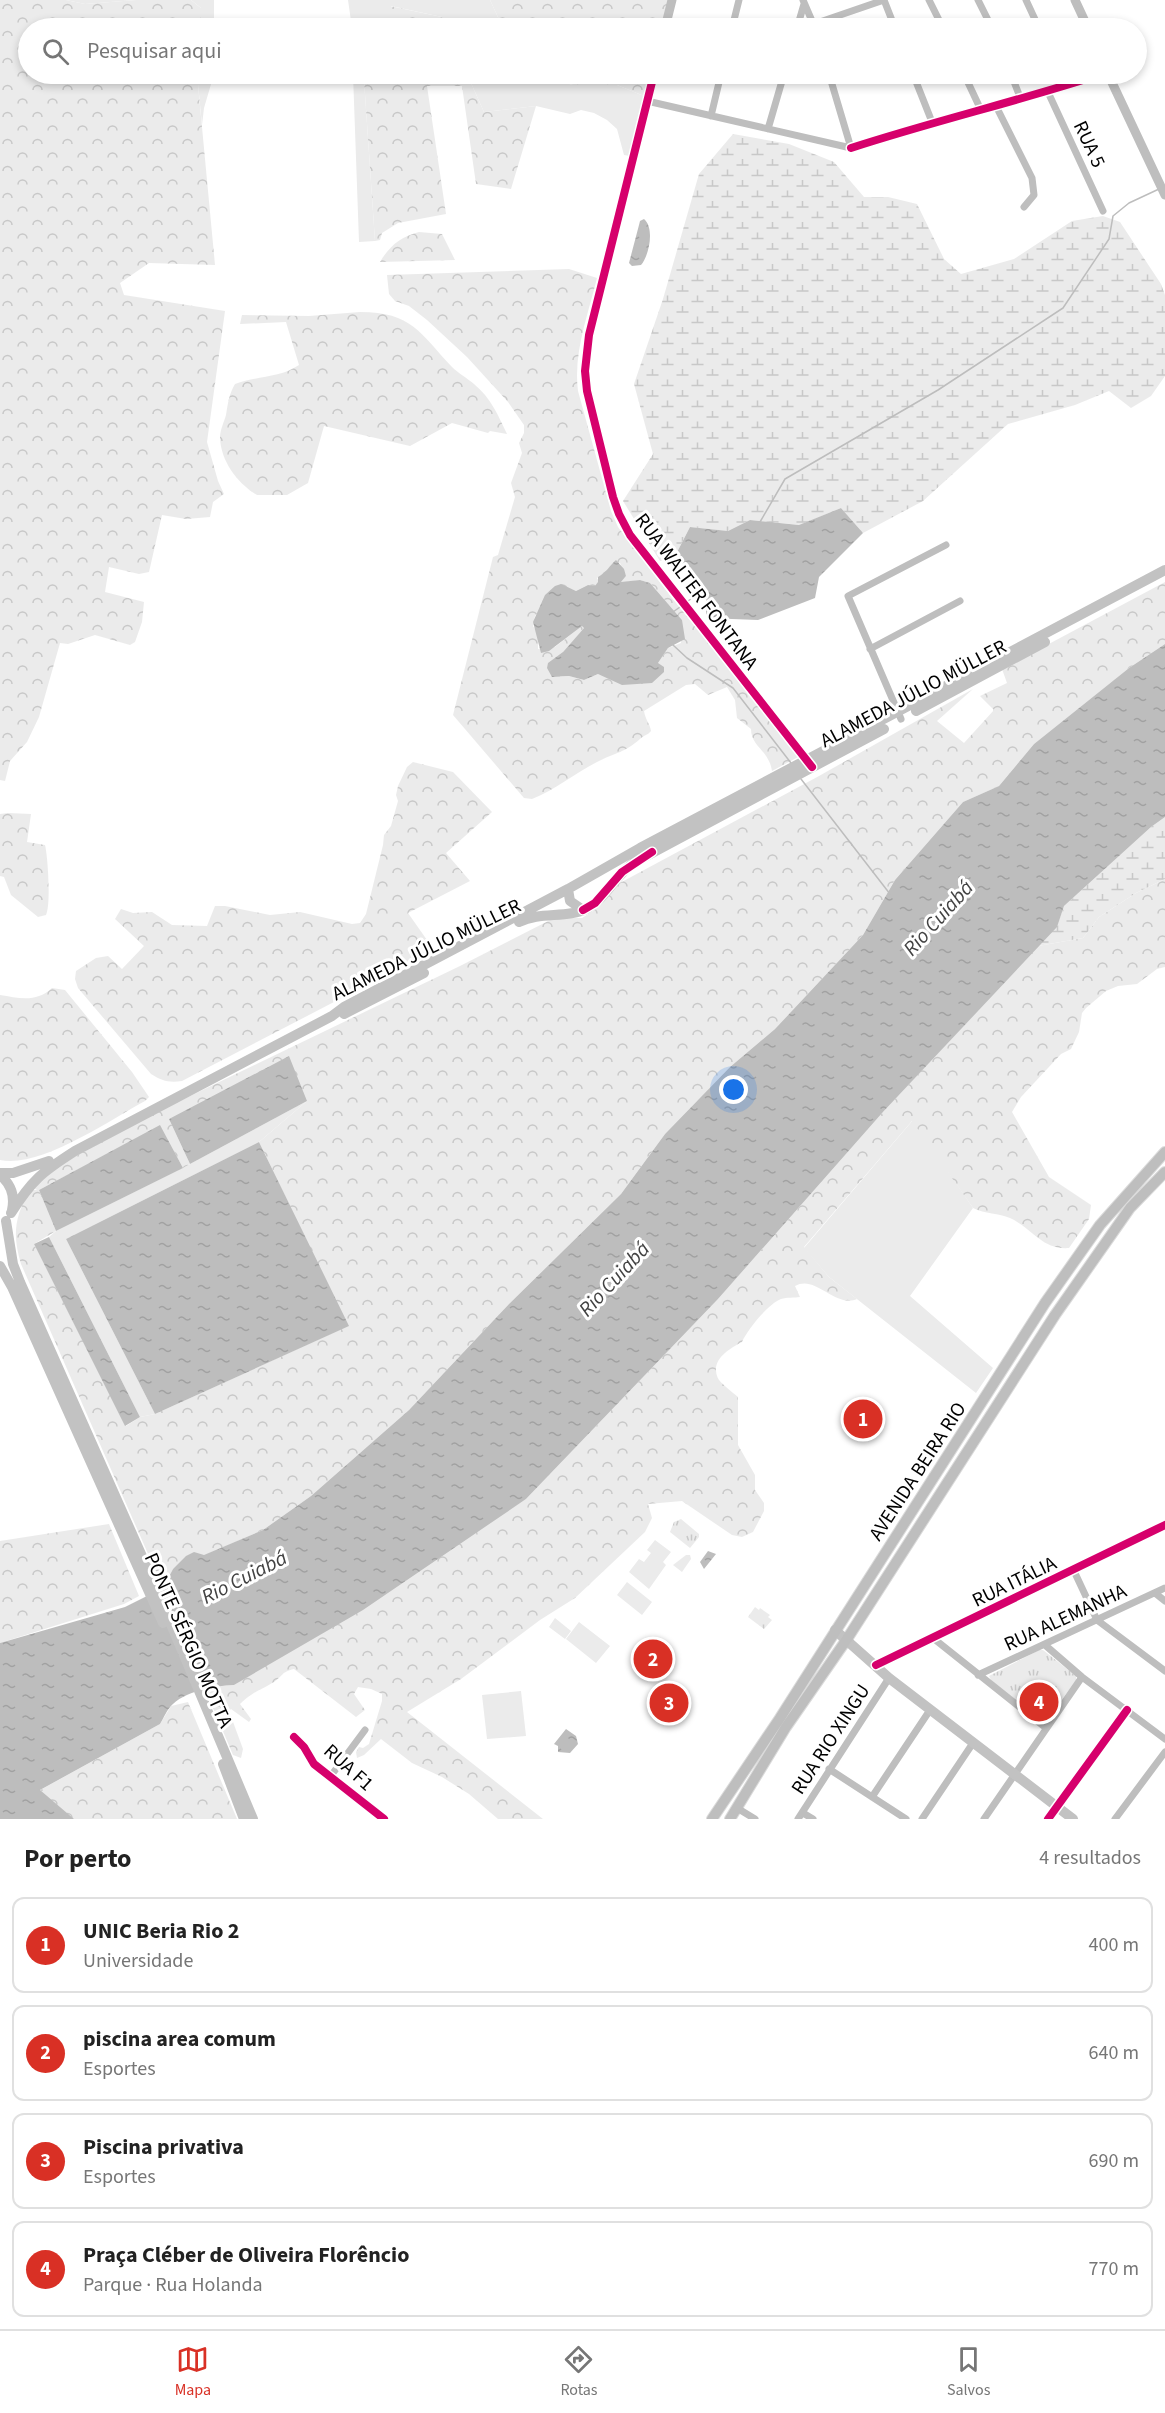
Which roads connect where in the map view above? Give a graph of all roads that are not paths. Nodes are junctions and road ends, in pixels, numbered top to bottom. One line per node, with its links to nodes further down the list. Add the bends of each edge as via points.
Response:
1 (672, 0): 9 (street)
2 (739, 0): 10 (street)
3 (884, 0): 13 (street); 14 (street)
4 (929, 0): 15 (street)
5 (978, 0): 16 (street)
6 (1026, 0): 17 (street)
7 (1076, 0): 18 (street)
8 (803, 2): 11 (street); 12 (street)
9 (668, 18)
10 (734, 18)
11 (799, 18)
12 (811, 18)
13 (836, 18)
14 (891, 18)
15 (938, 18)
16 (987, 18)
17 (1034, 18)
18 (1084, 18)
19 (651, 84): 31 (street, RUA WALTER FONTANA)
20 (719, 84): 34 (street)
21 (781, 84): 36 (street)
22 (832, 84): 37 (street)
23 (917, 84): 35 (street)
24 (969, 84): 33 (street)
25 (1015, 84): 30 (street)
26 (1071, 84): 28 (street)
27 (1113, 84): 38 (street)
28 (1065, 86): 29 (street)
29 (1047, 90): 30 (street); 40 (street, RUA 5)
30 (1020, 97): 32 (street)
31 (647, 101): 34 (street); 47 (street, RUA WALTER FONTANA, via 589,335 585,371 613,498 630,535)
32 (996, 106): 33 (street); 39 (street, via 1032,178 1034,195)
33 (980, 108): 35 (street)
34 (711, 116): 36 (street)
35 (932, 122): 37 (street)
36 (768, 129): 37 (street)
37 (851, 148)
38 (1165, 195)
39 (1024, 207)
40 (1103, 211)
41 (946, 545): 45 (street, via 848,596)
42 (1165, 570): 46 (main road, ALAMEDA JÚLIO MÜLLER, via 960,678)
43 (1165, 579): 46 (main road, ALAMEDA JÚLIO MÜLLER)
44 (960, 601): 45 (street)
45 (870, 649): 46 (street)
46 (900, 716): 47 (main road, ALAMEDA JÚLIO MÜLLER)
47 (810, 764): 48 (main road, ALAMEDA JÚLIO MÜLLER); 50 (main road, ALAMEDA JÚLIO MÜLLER, via 635,862)
48 (584, 879): 49 (main road, ALAMEDA JÚLIO MÜLLER); 50 (main road, via 597,884)
49 (568, 889): 51 (main road, via 570,901); 52 (main road, ALAMEDA JÚLIO MÜLLER)
50 (598, 899): 51 (main road, ALAMEDA JÚLIO MÜLLER)
51 (583, 910): 52 (main road, ALAMEDA JÚLIO MÜLLER, via 528,917 370,1002)
52 (332, 1016): 53 (main road, ALAMEDA JÚLIO MÜLLER)
53 (75, 1151): 56 (main road, ALAMEDA JÚLIO MÜLLER, via 40,1165); 57 (main road, ALAMEDA JÚLIO MÜLLER, via 41,1173)
54 (1165, 1152): 59 (main road, AVENIDA BEIRA RIO, via 1100,1225)
55 (1165, 1172): 60 (main road, AVENIDA BEIRA RIO, via 1130,1208)
56 (0, 1174): 57 (main road, via 12,1195)
57 (6, 1220): 64 (main road, via 13,1264)
58 (0, 1266): 64 (main road)
59 (1056, 1289): 60 (main road, via 1057,1298); 61 (main road, AVENIDA BEIRA RIO)
60 (1065, 1301): 62 (main road, AVENIDA BEIRA RIO)
61 (1045, 1303): 62 (main road, via 1054,1305); 63 (main road, AVENIDA BEIRA RIO)
62 (1055, 1315): 65 (main road, AVENIDA BEIRA RIO)
63 (911, 1513): 65 (main road); 72 (main road, AVENIDA BEIRA RIO)
64 (120, 1518): 91 (main road, PONTE SÉRGIO MOTTA)
65 (923, 1520): 74 (main road, AVENIDA BEIRA RIO)
66 (1165, 1525): 67 (street, RUA ITÁLIA)
67 (1074, 1571): 71 (street); 73 (street, RUA ITÁLIA)
68 (1165, 1588): 69 (street, RUA ALEMANHA)
69 (1155, 1593): 70 (street); 71 (street, RUA ALEMANHA)
70 (1165, 1601)
71 (1097, 1620): 75 (street, RUA ALEMANHA); 77 (street)
72 (835, 1630): 74 (main road); 83 (main road, AVENIDA BEIRA RIO)
73 (933, 1638): 76 (street, RUA ITÁLIA); 78 (street)
74 (847, 1640): 76 (main road); 83 (main road, AVENIDA BEIRA RIO)
75 (1045, 1645): 78 (street, RUA ALEMANHA); 79 (street)
76 (876, 1665): 80 (main road)
77 (1165, 1671)
78 (978, 1675): 84 (street)
79 (1082, 1677): 82 (street); 84 (street)
80 (889, 1678): 81 (main road); 90 (street, RUA RIO XINGU)
81 (930, 1710): 88 (main road); 94 (street)
82 (1127, 1710): 87 (street); 95 (street)
83 (783, 1722): 96 (main road, AVENIDA BEIRA RIO); 101 (main road, AVENIDA BEIRA RIO)
84 (1046, 1728): 92 (street)
85 (366, 1730): 93 (street)
86 (294, 1737): 93 (street, RUA F1, via 314,1764)
87 (1165, 1739)
88 (973, 1743): 92 (main road); 106 (street)
89 (1165, 1752): 110 (street)
90 (830, 1769): 94 (street); 97 (street, RUA RIO XINGU)
91 (230, 1772): 98 (main road); 99 (main road)
92 (1013, 1774): 95 (main road); 107 (street)
93 (330, 1777): 100 (street, RUA F1)
94 (872, 1797): 105 (street)
95 (1056, 1806): 108 (street); 109 (main road)
96 (737, 1808): 102 (main road, AVENIDA BEIRA RIO); 103 (street)
97 (801, 1816): 104 (street)
98 (244, 1819)
99 (253, 1819)
100 (384, 1819)
101 (712, 1819)
102 (730, 1819)
103 (755, 1819)
104 (813, 1819)
105 (906, 1819)
106 (922, 1819)
107 (984, 1819)
108 (1048, 1819)
109 (1073, 1819)
110 (1115, 1819)

